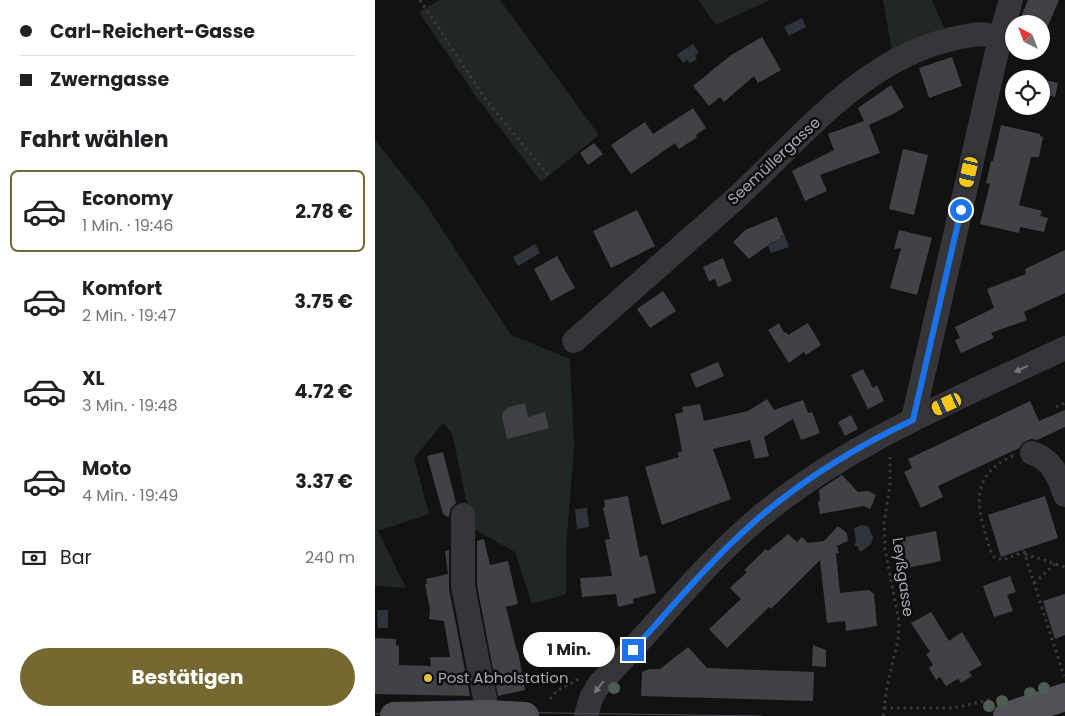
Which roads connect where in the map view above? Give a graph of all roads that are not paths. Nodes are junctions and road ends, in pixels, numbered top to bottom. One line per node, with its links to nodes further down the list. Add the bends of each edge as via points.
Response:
1 (1011, 0): 2 (street)
2 (1000, 38): 3 (street, Seemüllergasse, via 976,34 939,42 892,63 852,90); 5 (street)
3 (574, 341)
4 (1065, 348): 5 (street, one-way to 5)
5 (913, 420): 14 (street, one-way to 14, via 842,457 754,522 601,683 591,698)
6 (1032, 453): 7 (street, via 1052,465)
7 (1065, 495)
8 (463, 515): 11 (street, via 463,586)
9 (1062, 682): 10 (main road)
10 (1003, 707)
11 (493, 715): 12 (main road); 13 (main road)
12 (394, 716)
13 (525, 716)
14 (586, 716)

